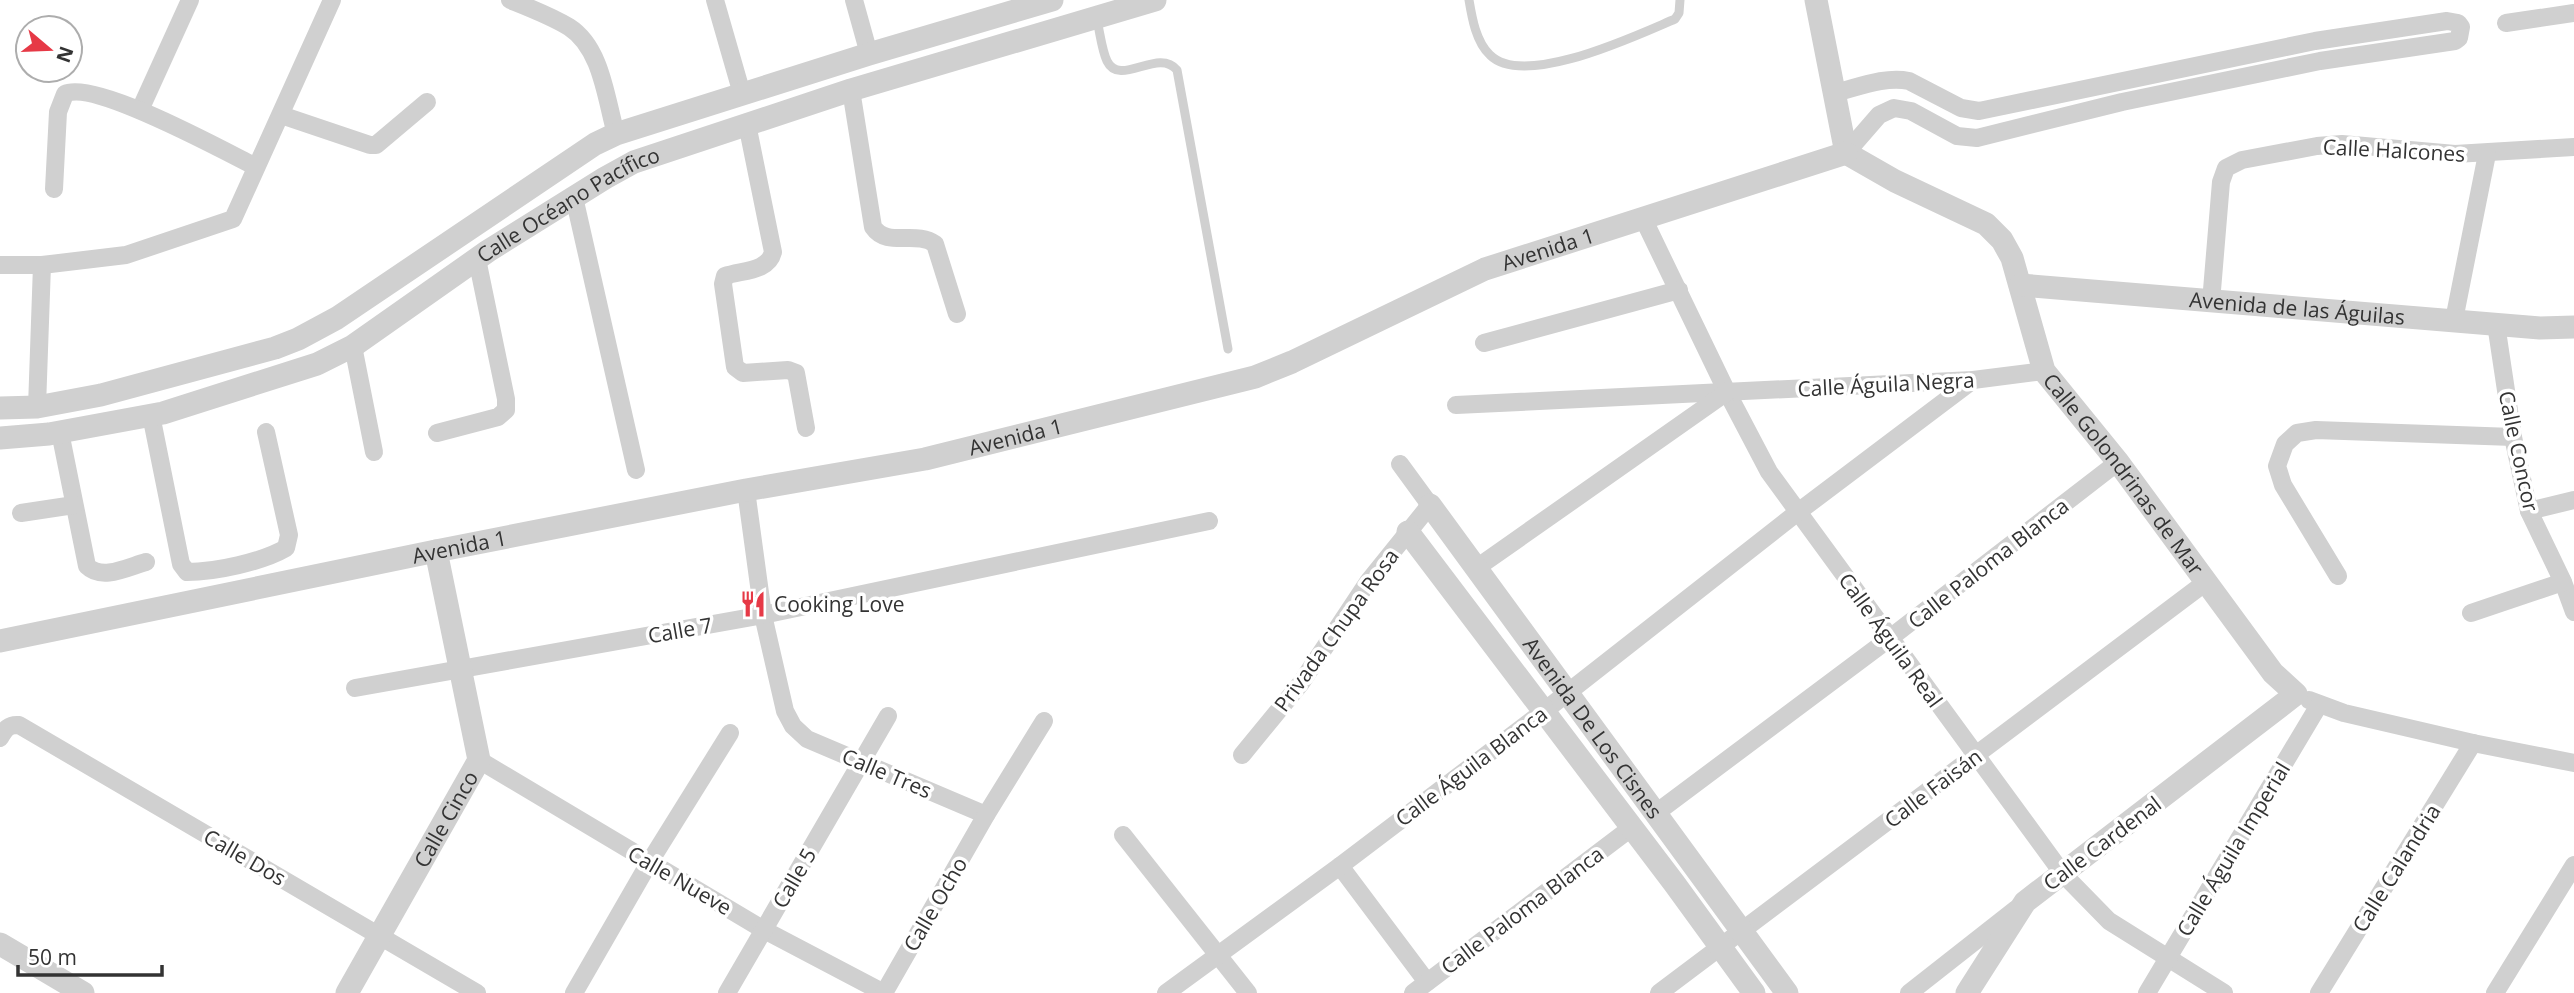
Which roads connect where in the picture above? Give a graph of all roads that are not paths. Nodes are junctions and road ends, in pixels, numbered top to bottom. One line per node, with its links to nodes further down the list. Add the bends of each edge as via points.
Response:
1 (190, 0): 25 (street)
2 (332, 0): 27 (street)
3 (510, 0): 30 (street, via 572,29 588,47)
4 (715, 0): 22 (street)
5 (854, 0): 16 (street)
6 (1155, 0): 12 (street, Calle Océano Pacífico)
7 (1469, 0): 8 (lane, via 1479,39 1491,56 1511,66 1540,67 1612,46 1675,19)
8 (1680, 0)
9 (1816, 0): 21 (street)
10 (1042, 3): 14 (street); 16 (street, Calle Océano Pacífico)
11 (2574, 13): 13 (street)
12 (1096, 17): 14 (street, Calle Océano Pacífico); 52 (lane, via 1107,62 1115,69 1162,62 1177,70)
13 (2506, 23)
14 (1039, 34): 20 (street, Calle Océano Pacífico)
15 (2315, 41): 17 (street); 17 (street, via 2447,21 2461,27 2455,41); 18 (street)
16 (869, 54): 22 (street, Calle Océano Pacífico)
17 (2320, 61): 24 (street)
18 (2117, 82): 24 (street); 26 (street)
19 (1872, 83): 21 (street); 26 (street, via 1909,81 1961,108); 28 (street)
20 (851, 90): 29 (street, Calle Océano Pacífico); 45 (street, via 873,227 887,238 920,237 935,244)
21 (1835, 93): 33 (street)
22 (742, 94): 30 (street, Calle Océano Pacífico)
23 (427, 102): 27 (street, via 376,145)
24 (2122, 102): 31 (street)
25 (140, 110): 35 (street); 36 (street, via 77,90 65,94 58,112)
26 (1979, 111): 31 (street)
27 (281, 115): 35 (street)
28 (1879, 115): 31 (street, via 1903,108 1957,136); 33 (street)
29 (747, 124): 37 (street, Calle Océano Pacífico, via 634,162); 61 (street, via 773,252 764,266 725,276 735,367 743,373 796,373)
30 (616, 134): 51 (street, Calle Océano Pacífico, via 594,144 337,318)
31 (1977, 138)
32 (2574, 147): 34 (street, Calle Halcones)
33 (1846, 153): 38 (street, Avenida 1); 42 (street, Calle Golondrinas de Mar, via 1986,224 2002,240)
34 (2487, 154): 44 (street, Calle Halcones, via 2342,144 2242,160 2226,167); 46 (street)
35 (256, 167): 41 (street, via 233,219 126,255)
36 (54, 189)
37 (574, 197): 39 (street, Calle Océano Pacífico); 70 (street)
38 (1643, 218): 43 (street, Calle Águila Real); 71 (street, Avenida 1, via 1485,269 1255,377 925,459)
39 (477, 259): 50 (street, Calle Océano Pacífico); 64 (street, via 506,410 498,417)
40 (0, 265): 41 (street)
41 (42, 265): 58 (street)
42 (2020, 285): 44 (street, Avenida de las Águilas); 53 (street, Calle Golondrinas de Mar)
43 (1679, 290): 49 (street); 56 (street, Calle Águila Real)
44 (2211, 302): 46 (street, Avenida de las Águilas)
45 (957, 314)
46 (2454, 320): 47 (street, Avenida de las Águilas)
47 (2496, 324): 48 (street, Avenida de las Águilas); 65 (street, Calle Concor)
48 (2574, 327)
49 (1484, 343)
50 (353, 346): 54 (street, Calle Océano Pacífico); 67 (street)
51 (275, 348): 54 (street); 58 (street, Calle Océano Pacífico, via 102,395)
52 (1228, 349)
53 (2044, 371): 55 (street, Calle Águila Negra); 68 (street, Calle Golondrinas de Mar)
54 (286, 374): 60 (street, Calle Océano Pacífico)
55 (1973, 380): 56 (street, Calle Águila Negra); 76 (street, Calle Águila Blanca)
56 (1727, 392): 57 (street, Calle Águila Negra); 76 (street, Calle Águila Real, via 1769,472); 82 (street)
57 (1456, 405)
58 (37, 407): 59 (street, Calle Océano Pacífico)
59 (0, 408)
60 (151, 415): 62 (street, Calle Océano Pacífico); 63 (street, via 181,564 187,572 273,556 286,548 289,535)
61 (806, 428)
62 (60, 432): 66 (street, Calle Océano Pacífico); 73 (street)
63 (267, 432)
64 (437, 433)
65 (2513, 437): 75 (street, Calle Concor); 83 (street, via 2297,433 2285,444 2277,466 2283,485)
66 (0, 438)
67 (374, 452)
68 (2118, 462): 84 (street, Calle Golondrinas de Mar); 89 (street, Calle Paloma Blanca)
69 (1400, 464): 74 (street, Avenida De Los Cisnes)
70 (636, 470)
71 (747, 491): 80 (street, Avenida 1); 88 (street)
72 (2574, 500): 75 (street)
73 (74, 505): 77 (street); 81 (street, via 87,566 93,573)
74 (1430, 505): 79 (street, Privada Chupa Rosa); 82 (street, Avenida De Los Cisnes)
75 (2529, 511): 85 (street, Calle Concor)
76 (1798, 512): 89 (street, Calle Águila Real); 93 (street, Calle Águila Blanca)
77 (21, 513)
78 (1209, 521): 88 (street, Calle 7)
79 (1408, 532): 96 (street, Avenida De Los Cisnes); 102 (street, Privada Chupa Rosa, via 1368,582 1301,683)
80 (436, 551): 90 (street, Avenida 1); 91 (street, Calle Cinco)
81 (146, 562)
82 (1475, 569): 93 (street, Avenida De Los Cisnes)
83 (2338, 576)
84 (2206, 582): 94 (street, Calle Golondrinas de Mar, via 2273,673); 103 (street, Calle Faisán)
85 (2563, 582): 86 (street, Calle Concor); 87 (street)
86 (2574, 612)
87 (2471, 613)
88 (763, 615): 91 (street, Calle 7); 105 (street, Calle Tres, via 785,711 793,726 807,739)
89 (1890, 638): 103 (street, Calle Águila Real); 107 (street, Calle Paloma Blanca)
90 (0, 641)
91 (461, 670): 92 (street, Calle 7); 104 (street, Calle Cinco)
92 (355, 688)
93 (1566, 694): 96 (street, Calle Águila Blanca); 107 (street, Avenida De Los Cisnes)
94 (2296, 694): 95 (street); 114 (street, Calle Cardenal)
95 (2319, 705): 101 (street); 122 (street, Calle Águila Imperial)
96 (1543, 712): 109 (street, Avenida De Los Cisnes); 113 (street, Calle Águila Blanca)
97 (888, 716): 105 (street, Calle 5)
98 (1044, 721): 108 (street, Calle Ocho)
99 (6, 731): 118 (street, Calle Dos, via 19,725)
100 (730, 733): 111 (street)
101 (2473, 743): 106 (street); 140 (street, Calle Calandria)
102 (1242, 755)
103 (1976, 756): 114 (street, Calle Águila Real); 117 (street, Calle Faisán)
104 (479, 760): 111 (street, Calle Nueve); 118 (street, Calle Cinco)
105 (860, 762): 108 (street, Calle Tres); 116 (street, Calle 5)
106 (2574, 763)
107 (1656, 813): 117 (street, Avenida De Los Cisnes)
108 (986, 815): 129 (street, Calle Ocho)
109 (1631, 828): 120 (street, Avenida De Los Cisnes); 123 (street, Calle Paloma Blanca)
110 (1123, 835): 121 (street)
111 (649, 863): 116 (street, Calle Nueve); 127 (street)
112 (2574, 865): 141 (street)
113 (1340, 866): 121 (street, Calle Águila Blanca); 123 (street)
114 (2063, 874): 115 (street, Calle Cardenal); 122 (street, Calle Águila Real, via 2109,920)
115 (2025, 902): 136 (street, Calle Cardenal); 137 (street)
116 (764, 930): 128 (street, Calle 5); 129 (street, Calle Nueve)
117 (1741, 931): 120 (street, Calle Faisán); 135 (street, Avenida De Los Cisnes)
118 (380, 937): 125 (street, Calle Cinco); 126 (street, Calle Dos)
119 (0, 944): 124 (street)
120 (1721, 946): 133 (street, Calle Faisán); 134 (street, Avenida De Los Cisnes)
121 (1218, 955): 130 (street, Calle Águila Blanca); 131 (street)
122 (2168, 958): 138 (street, Calle Águila Imperial); 139 (street, Calle Águila Real)
123 (1427, 982): 132 (street, Calle Paloma Blanca)
124 (83, 993)
125 (347, 993)
126 (477, 993)
127 (574, 993)
128 (727, 993)
129 (884, 993)
130 (1166, 993)
131 (1248, 993)
132 (1413, 993)
133 (1659, 993)
134 (1754, 993)
135 (1787, 993)
136 (1909, 993)
137 (1967, 993)
138 (2147, 993)
139 (2224, 993)
140 (2319, 993)
141 (2495, 993)

